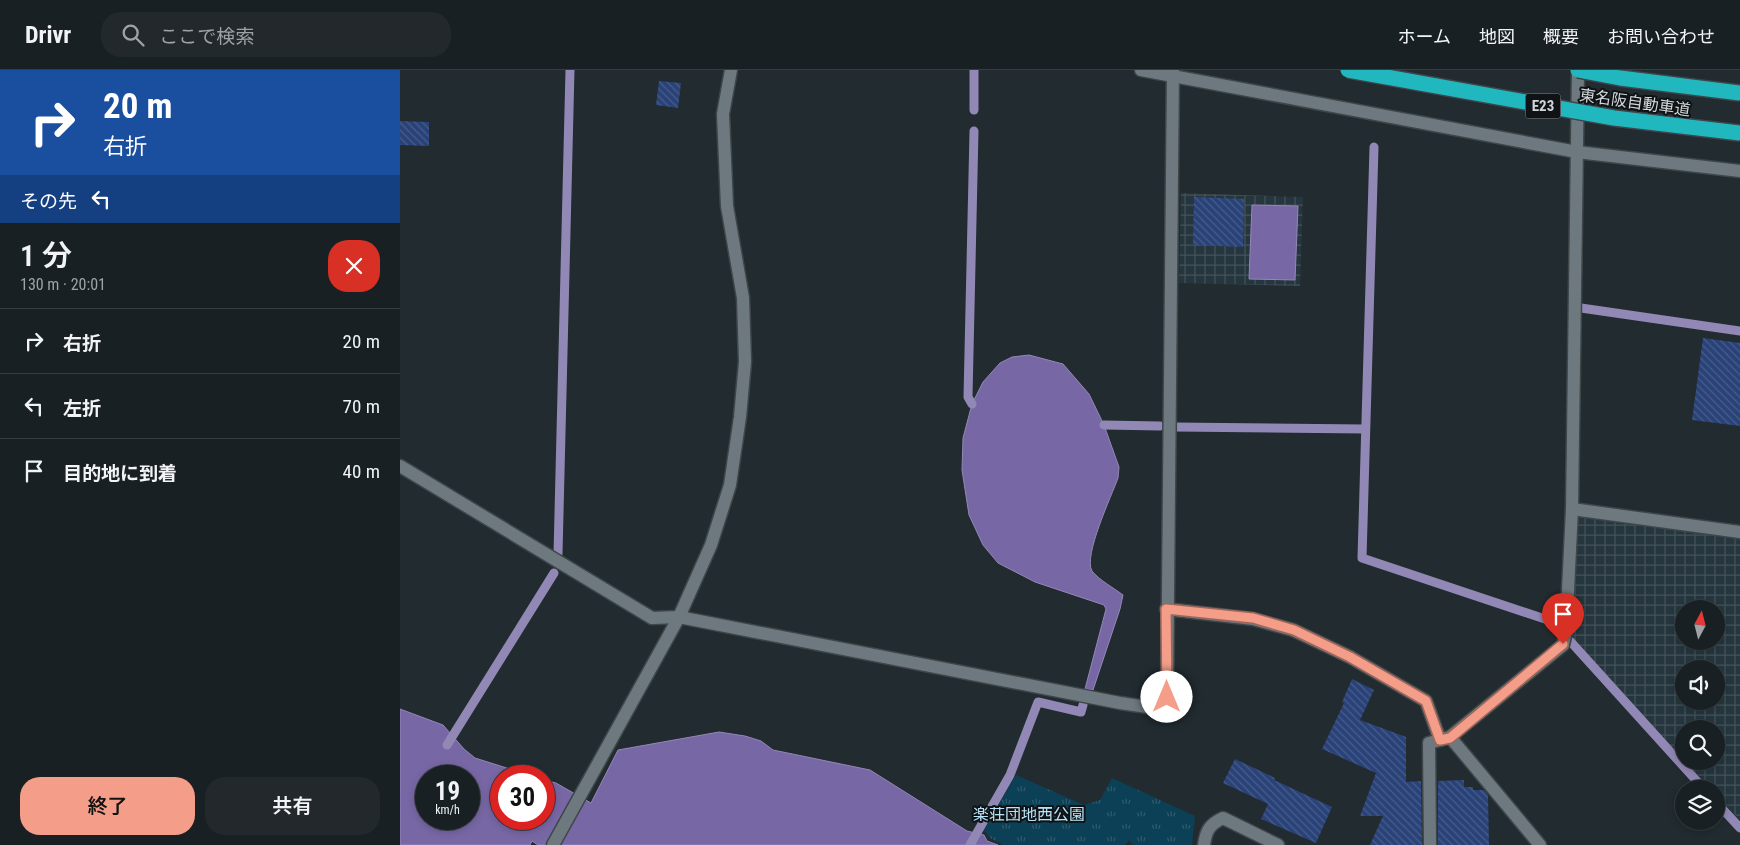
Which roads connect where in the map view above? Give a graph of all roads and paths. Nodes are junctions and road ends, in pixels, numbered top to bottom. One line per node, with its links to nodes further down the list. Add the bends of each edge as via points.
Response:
1 (731, 70): 14 (street, via 723,114 728,206 743,298 744,381 730,486 711,545)
2 (1141, 70): 5 (street)
3 (1348, 70): 7 (highway, 東名阪自動車道 / E23, bridge, via 1614,118)
4 (1578, 70): 6 (highway, 東名阪自動車道, bridge); 8 (street)
5 (1172, 74): 8 (street); 13 (street)
6 (1740, 93)
7 (1740, 134)
8 (1577, 152): 9 (street); 11 (street)
9 (1740, 171)
10 (400, 466): 14 (street, via 652,618)
11 (1572, 509): 12 (street); 15 (street, via 1563,644)
12 (1740, 532)
13 (1166, 609): 14 (street, via 1167,697 1154,708); 15 (street, via 1253,618 1294,630 1350,657 1426,701)
14 (679, 617): 16 (street)
15 (1445, 739): 19 (street, via 1429,743); 20 (street)
16 (553, 845)
17 (1204, 845): 18 (street, via 1205,833 1212,823 1223,818)
18 (1278, 845)
19 (1430, 845)
20 (1540, 845)

